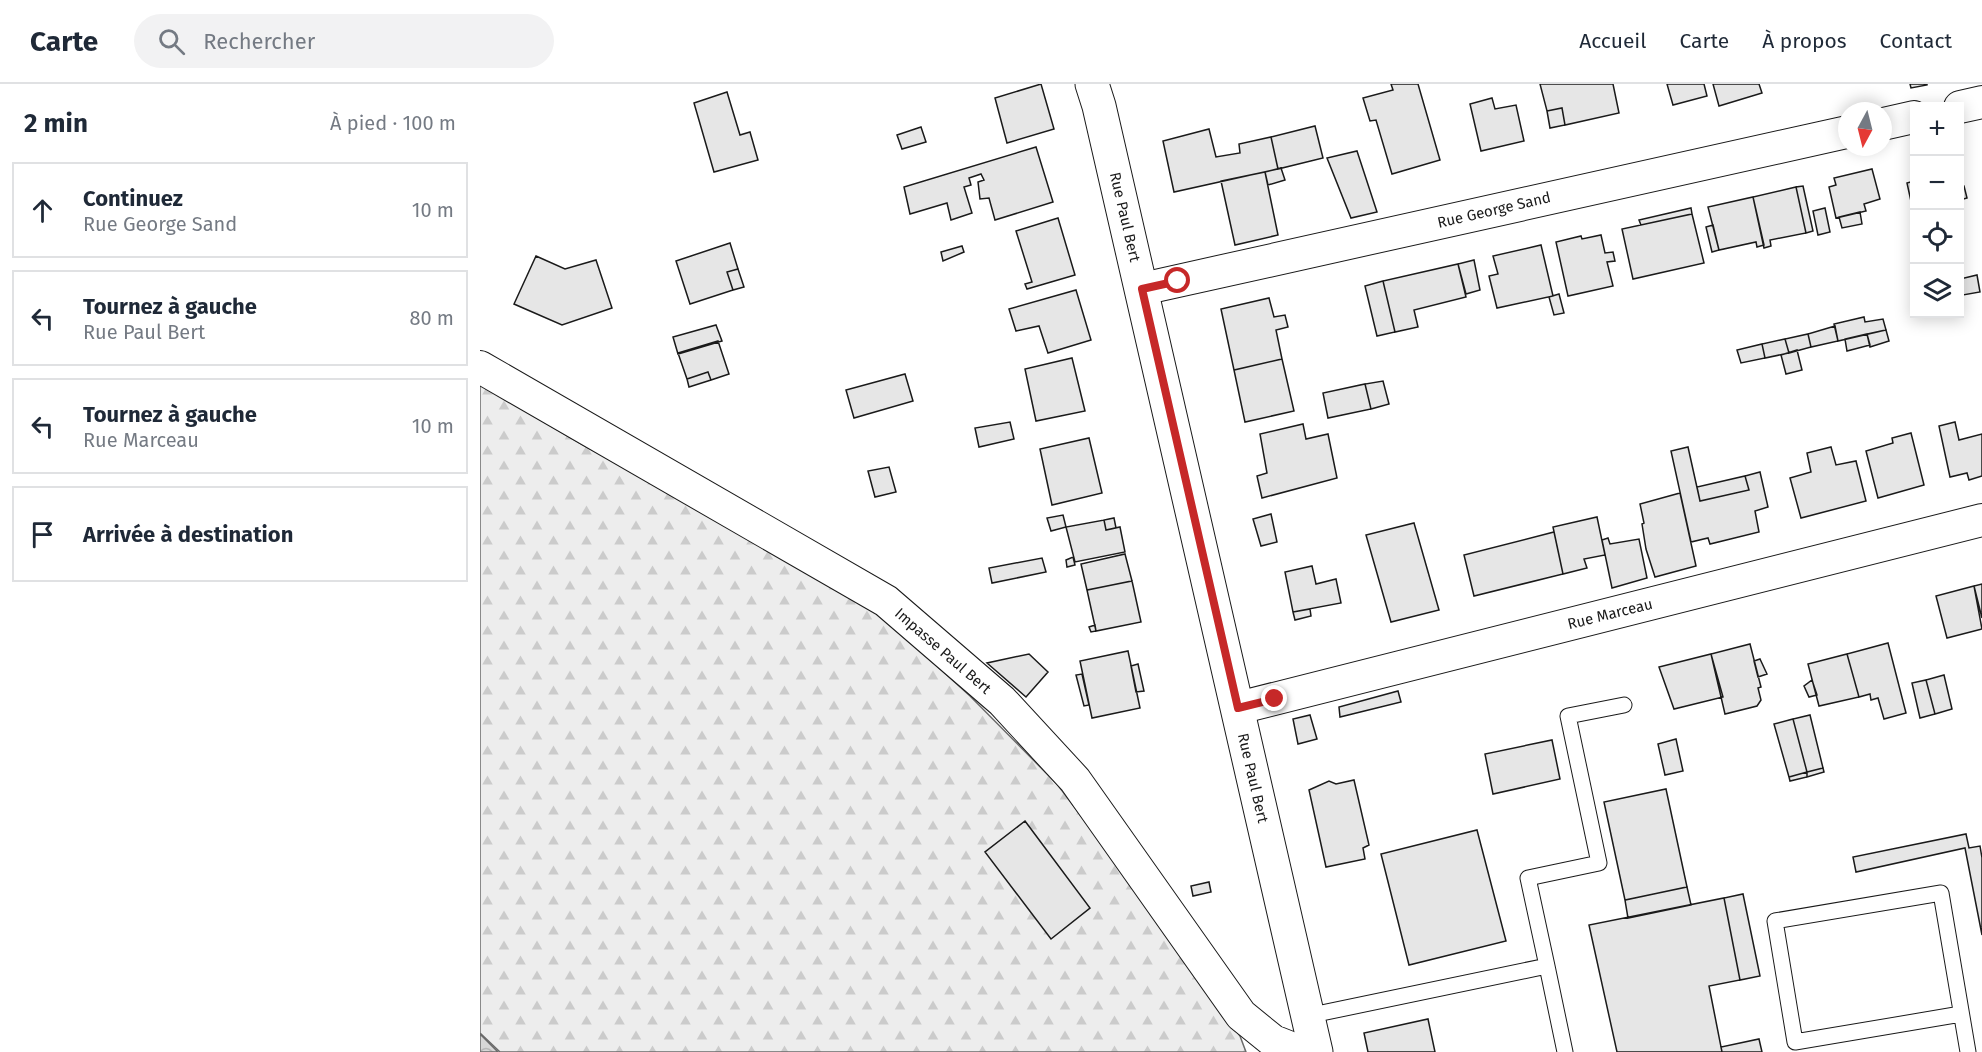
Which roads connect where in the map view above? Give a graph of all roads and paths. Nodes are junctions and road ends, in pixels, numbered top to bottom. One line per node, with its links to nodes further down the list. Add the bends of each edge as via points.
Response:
1 (1092, 84): 7 (main road, Rue Paul Bert)
2 (1982, 102): 3 (street)
3 (1964, 106)
4 (1910, 118): 5 (street)
5 (1892, 122)
6 (1838, 134): 7 (street, Rue George Sand)
7 (1142, 289): 11 (main road, Rue Paul Bert)
8 (480, 367): 15 (street, Impasse Paul Bert, via 886,601 1002,701 1075,780 1241,1015 1273,1041)
9 (1982, 520): 11 (street, Rue Marceau)
10 (1624, 705): 12 (lane, via 1568,716 1599,863 1528,878)
11 (1238, 708): 14 (main road, Rue Paul Bert)
12 (1547, 966): 14 (lane); 17 (lane)
13 (1961, 1014): 13 (lane, via 1796,1042 1775,921 1941,893); 18 (lane)
14 (1307, 1017): 16 (main road, Rue Paul Bert)
15 (1301, 1052)
16 (1316, 1052)
17 (1565, 1052)
18 (1968, 1052)

